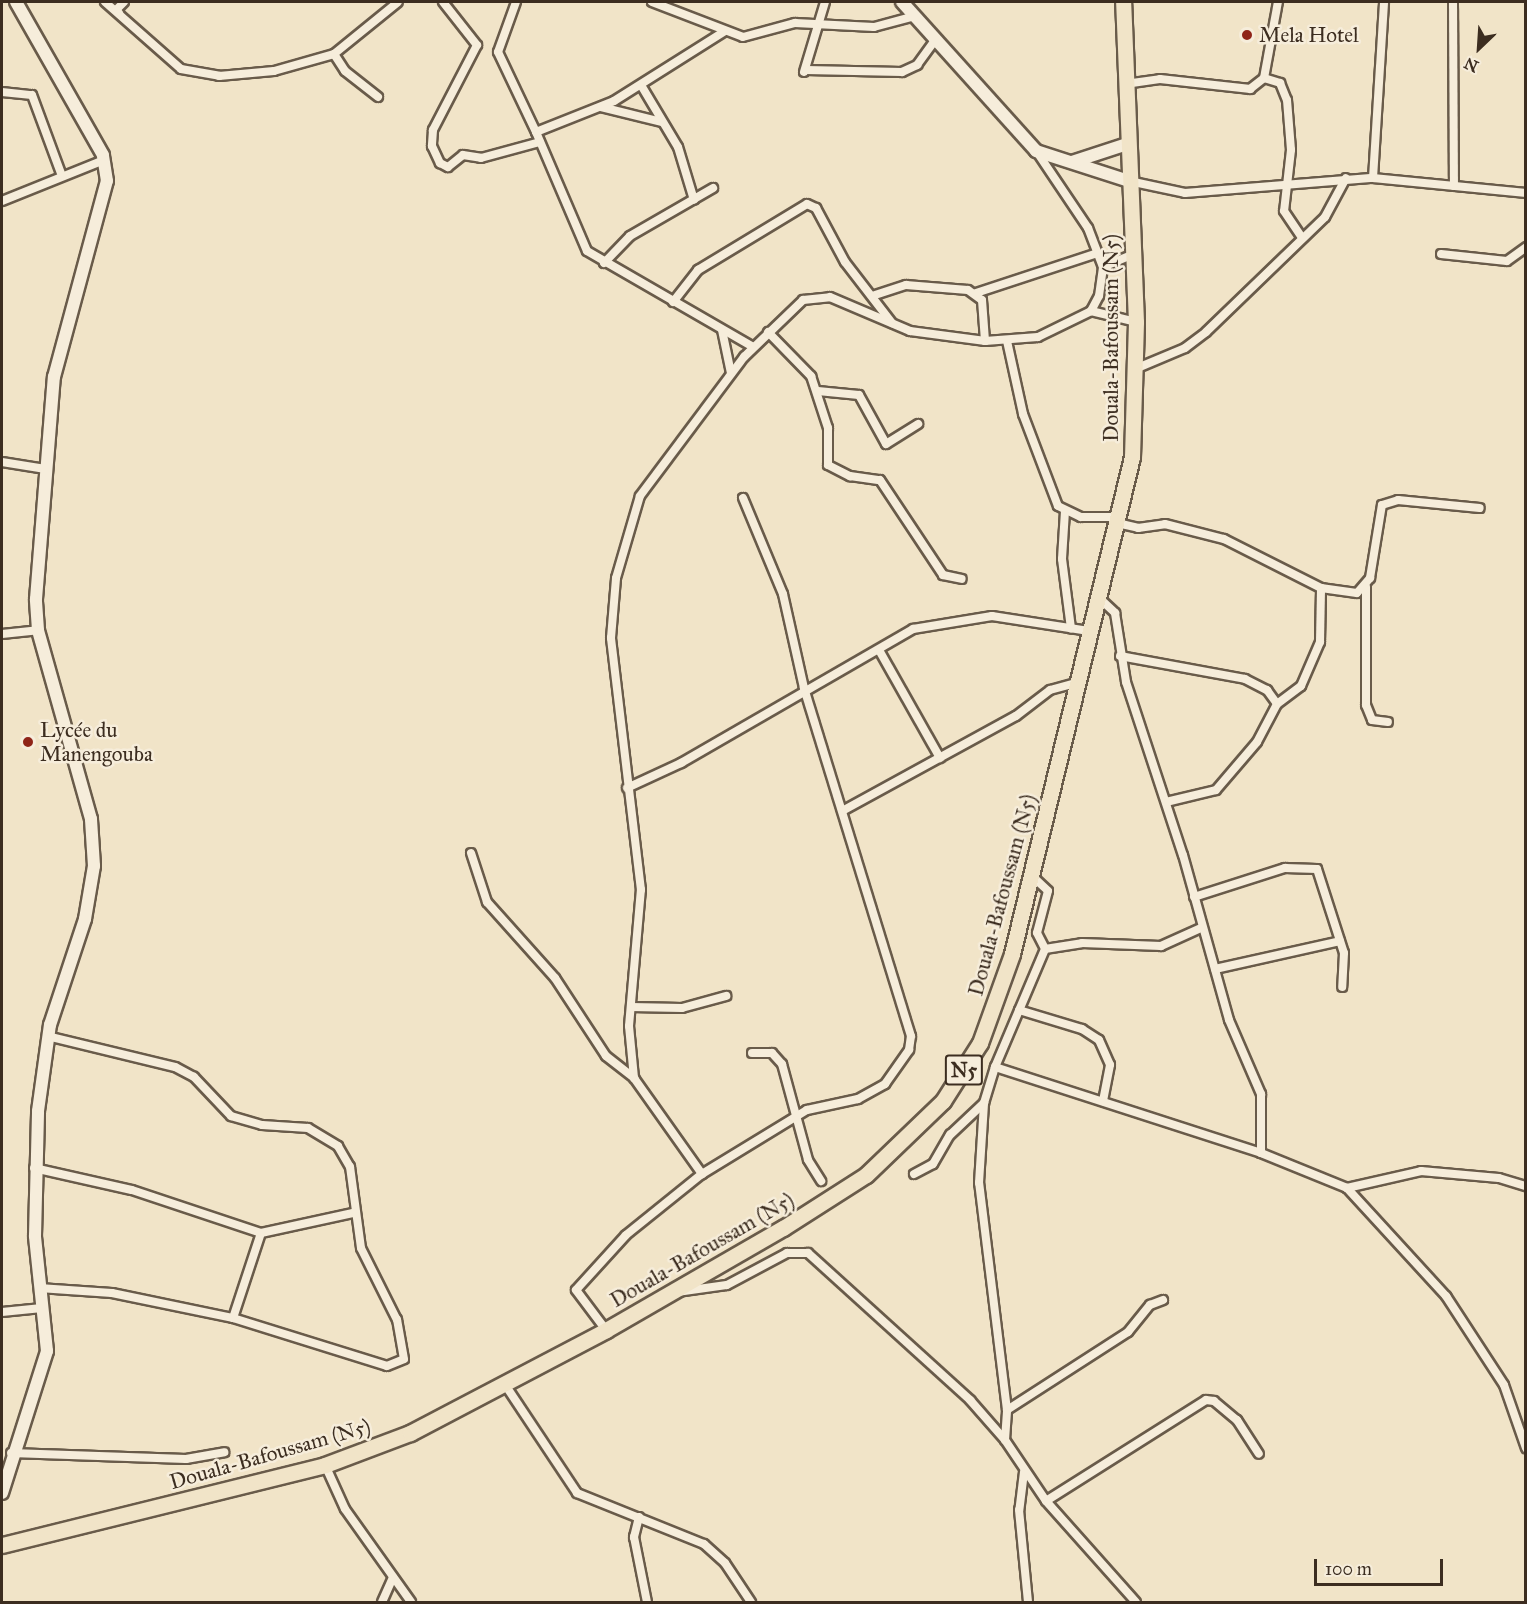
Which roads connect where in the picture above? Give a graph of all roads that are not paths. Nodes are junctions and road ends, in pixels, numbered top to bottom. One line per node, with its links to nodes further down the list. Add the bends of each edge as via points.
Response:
1 (16, 2): 17 (street)
2 (23, 2): 17 (street)
3 (105, 2): 15 (street)
4 (124, 2): 15 (street, via 116,10)
5 (398, 2): 21 (street)
6 (443, 2): 30 (street, via 477,45 433,130 432,146 440,163 448,167 464,156 481,158)
7 (516, 2): 29 (street, via 498,52)
8 (652, 2): 19 (street)
9 (825, 2): 18 (street)
10 (902, 2): 16 (street)
11 (1123, 2): 23 (highway, Douala-Bafoussam (N5) / N5)
12 (1278, 2): 22 (street)
13 (1384, 2): 37 (street)
14 (1453, 2): 41 (street)
15 (119, 14): 21 (street, via 181,69 198,74 274,71)
16 (915, 16): 18 (street, via 874,27); 20 (street)
17 (27, 17): 33 (street)
18 (816, 25): 19 (street, via 780,25 743,37); 20 (street, via 805,71 902,72 916,65)
19 (725, 31): 24 (street)
20 (936, 39): 32 (street)
21 (334, 54): 26 (street, via 345,71)
22 (1264, 78): 23 (street, via 1250,89 1236,91 1160,79); 39 (street, via 1280,83 1287,100 1291,150)
23 (1125, 84): 31 (highway, Douala-Bafoussam (N5) / N5)
24 (641, 85): 27 (street); 28 (street)
25 (2, 92): 35 (street, via 32,95)
26 (378, 98)
27 (602, 107): 28 (street); 29 (street)
28 (662, 122): 44 (street, via 682,157)
29 (536, 132): 30 (street)
30 (540, 142): 51 (street, via 580,241)
31 (1127, 144): 34 (street); 38 (highway, Douala-Bafoussam (N5) / N5)
32 (1036, 151): 34 (street); 48 (street, via 1088,228)
33 (104, 160): 35 (street); 69 (street, via 105,195 54,377)
34 (1071, 162): 38 (street)
35 (62, 176): 45 (street)
36 (1346, 178): 37 (street); 39 (street); 46 (street, via 1325,217)
37 (1373, 178): 41 (street)
38 (1129, 181): 39 (street, via 1185,193); 49 (highway, Douala-Bafoussam (N5) / N5)
39 (1286, 183): 46 (street, via 1284,211)
40 (1526, 184): 43 (street)
41 (1454, 186): 43 (street)
42 (713, 189): 44 (street)
43 (1525, 193)
44 (694, 200): 51 (street, via 630,236)
45 (2, 201)
46 (1302, 238): 64 (street, via 1199,337)
47 (1526, 247): 50 (street, via 1507,261)
48 (1098, 253): 52 (street); 53 (street)
49 (1133, 254): 52 (street); 57 (highway, Douala-Bafoussam (N5) / N5)
50 (1441, 254)
51 (604, 263): 55 (street)
52 (1103, 267): 56 (street, via 1099,296)
53 (976, 293): 54 (street, via 906,285); 61 (street, via 985,312)
54 (875, 295): 55 (street, via 845,262 816,208 807,204 698,270); 58 (street)
55 (673, 302): 59 (street)
56 (1091, 311): 57 (street); 62 (street, via 1061,329)
57 (1136, 322): 64 (highway, Douala-Bafoussam (N5) / N5)
58 (893, 324): 60 (street, via 831,297 816,297 794,305); 61 (street)
59 (722, 330): 63 (street); 65 (street)
60 (768, 332): 63 (street); 66 (street, via 806,366)
61 (985, 341): 62 (street)
62 (1007, 341): 72 (street, via 1039,462 1051,495)
63 (753, 347): 65 (street)
64 (1135, 369): 73 (highway, Douala-Bafoussam (N5) / N5, via 1132,457)
65 (731, 374): 89 (street, via 640,496 622,549 611,638)
66 (818, 391): 67 (street, via 859,394 886,444); 74 (street, via 828,428 828,465 850,476 880,480 943,575)
67 (918, 424)
68 (2, 462): 69 (street)
69 (45, 469): 79 (street)
70 (743, 498): 85 (street, via 783,594)
71 (1480, 508): 75 (street, via 1398,500 1382,505)
72 (1065, 511): 73 (street); 78 (street, via 1062,559)
73 (1118, 520): 76 (street, via 1137,528 1165,524 1224,539); 77 (highway, Douala-Bafoussam (N5) / N5)
74 (962, 579)
75 (1366, 587): 76 (street, via 1357,592); 87 (street, via 1366,705 1372,720)
76 (1321, 588): 86 (street, via 1316,660 1301,686)
77 (1097, 596): 80 (highway, Douala-Bafoussam (N5) / N5); 83 (street, via 1115,613)
78 (1071, 628): 80 (street); 82 (street, via 992,616 960,618 913,629)
79 (38, 630): 81 (street); 103 (street, via 91,819 94,866 90,896)
80 (1089, 631): 84 (highway, Douala-Bafoussam (N5) / N5)
81 (2, 634)
82 (879, 650): 85 (street); 88 (street)
83 (1120, 656): 86 (street, via 1245,679 1267,690); 90 (street)
84 (1079, 682): 88 (street, via 1050,690 1016,716); 93 (highway, Douala-Bafoussam (N5) / N5)
85 (804, 688): 89 (street, via 681,764); 91 (street)
86 (1277, 704): 90 (street, via 1257,742 1216,790)
87 (1388, 722)
88 (940, 758): 91 (street)
89 (627, 788): 101 (street, via 641,890)
90 (1166, 802): 94 (street)
91 (844, 810): 109 (street, via 911,1036 909,1050 885,1084 858,1098)
92 (471, 853): 106 (street, via 487,902 555,978 606,1056)
93 (1030, 875): 97 (street, via 1048,891 1037,933); 120 (highway, Douala-Bafoussam (N5) / N5, via 1001,988 980,1043 943,1101 866,1175)
94 (1194, 897): 95 (street); 96 (street, via 1248,877 1307,866 1322,875)
95 (1202, 928): 97 (street, via 1161,946 1082,943); 98 (street)
96 (1340, 941): 98 (street); 99 (street, via 1345,966)
97 (1045, 949): 102 (street)
98 (1215, 969): 110 (street, via 1229,1020 1261,1094)
99 (1342, 987)
100 (726, 996): 101 (street, via 682,1008)
101 (631, 1006): 106 (street)
102 (1019, 1010): 105 (street); 107 (street, via 1082,1029 1099,1040 1110,1065)
103 (51, 1037): 111 (street); 117 (street, via 176,1067 245,1122 319,1132 338,1146 350,1167)
104 (752, 1053): 109 (street, via 778,1056)
105 (994, 1067): 107 (street); 108 (street)
106 (634, 1078): 112 (street)
107 (1103, 1101): 110 (street)
108 (984, 1103): 113 (street, via 950,1135 933,1164); 127 (street, via 979,1183)
109 (796, 1116): 112 (street); 114 (street, via 808,1160)
110 (1261, 1153): 116 (street)
111 (34, 1168): 118 (street, via 132,1190); 119 (street)
112 (702, 1174): 125 (street, via 626,1235 576,1290)
113 (914, 1174)
114 (821, 1181)
115 (1526, 1186): 116 (street, via 1420,1172)
116 (1347, 1188): 129 (street, via 1461,1314 1504,1385)
117 (353, 1213): 118 (street); 124 (street, via 367,1265 398,1320 405,1349 401,1364 387,1366)
118 (261, 1233): 124 (street)
119 (39, 1288): 122 (street); 124 (street, via 112,1293)
120 (676, 1292): 125 (highway, Douala-Bafoussam (N5) / N5); 128 (street, via 727,1285 787,1253 808,1253 970,1400)
121 (1163, 1300): 127 (street, via 1150,1305 1128,1332)
122 (42, 1308): 123 (street); 131 (street, via 47,1351)
123 (2, 1312)
124 (232, 1318)
125 (606, 1330): 126 (highway, Douala-Bafoussam (N5) / N5)
126 (504, 1383): 133 (highway, Douala-Bafoussam (N5) / N5, via 410,1433); 137 (street, via 577,1493 615,1513)
127 (1007, 1410): 128 (street)
128 (1005, 1440): 134 (street)
129 (1526, 1448)
130 (224, 1452): 131 (street, via 186,1459)
131 (11, 1454): 135 (street)
132 (1260, 1454): 136 (street, via 1237,1420 1214,1401 1206,1401)
133 (325, 1465): 138 (highway, Douala-Bafoussam (N5) / N5); 139 (street, via 345,1509)
134 (1024, 1472): 136 (street); 145 (street, via 1019,1510)
135 (2, 1493)
136 (1046, 1501): 140 (street)
137 (639, 1517): 143 (street, via 634,1538); 144 (street, via 704,1544 725,1563)
138 (2, 1545)
139 (393, 1577): 141 (street); 142 (street)
140 (1133, 1601)
141 (382, 1602)
142 (411, 1602)
143 (646, 1602)
144 (751, 1602)
145 (1028, 1602)

